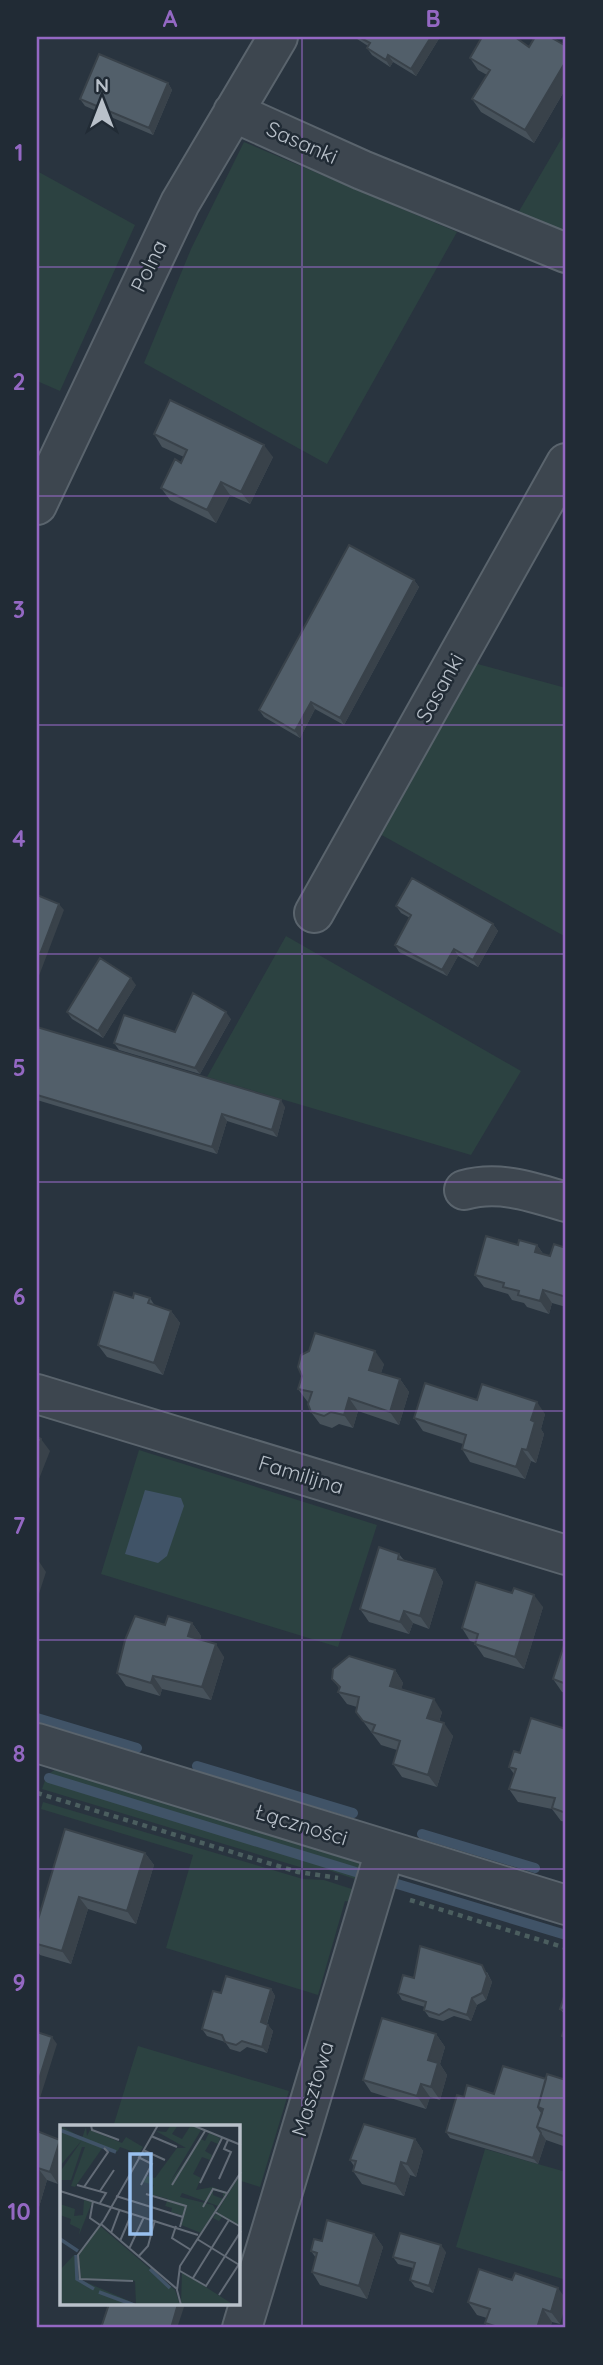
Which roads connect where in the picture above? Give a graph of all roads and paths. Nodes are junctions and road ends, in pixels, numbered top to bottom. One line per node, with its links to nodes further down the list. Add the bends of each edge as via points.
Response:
1 (278, 37): 2 (street, Polna)
2 (233, 112): 3 (street, Sasanki); 5 (street, Polna, via 180,203)
3 (566, 253)
4 (566, 463): 6 (street, Sasanki)
5 (37, 505)
6 (314, 913)
7 (464, 1190): 8 (street, via 483,1184 520,1188)
8 (566, 1202)
9 (37, 1394): 10 (street, Familijna)
10 (566, 1555)
11 (37, 1745): 13 (street, Łączności)
12 (37, 1793): 14 (path, via 298,1872 330,1875)
13 (385, 1851): 14 (street, Masztowa); 15 (street, Łączności)
14 (372, 1888): 16 (path); 17 (street, Masztowa)
15 (566, 1905)
16 (566, 1948)
17 (242, 2328)

